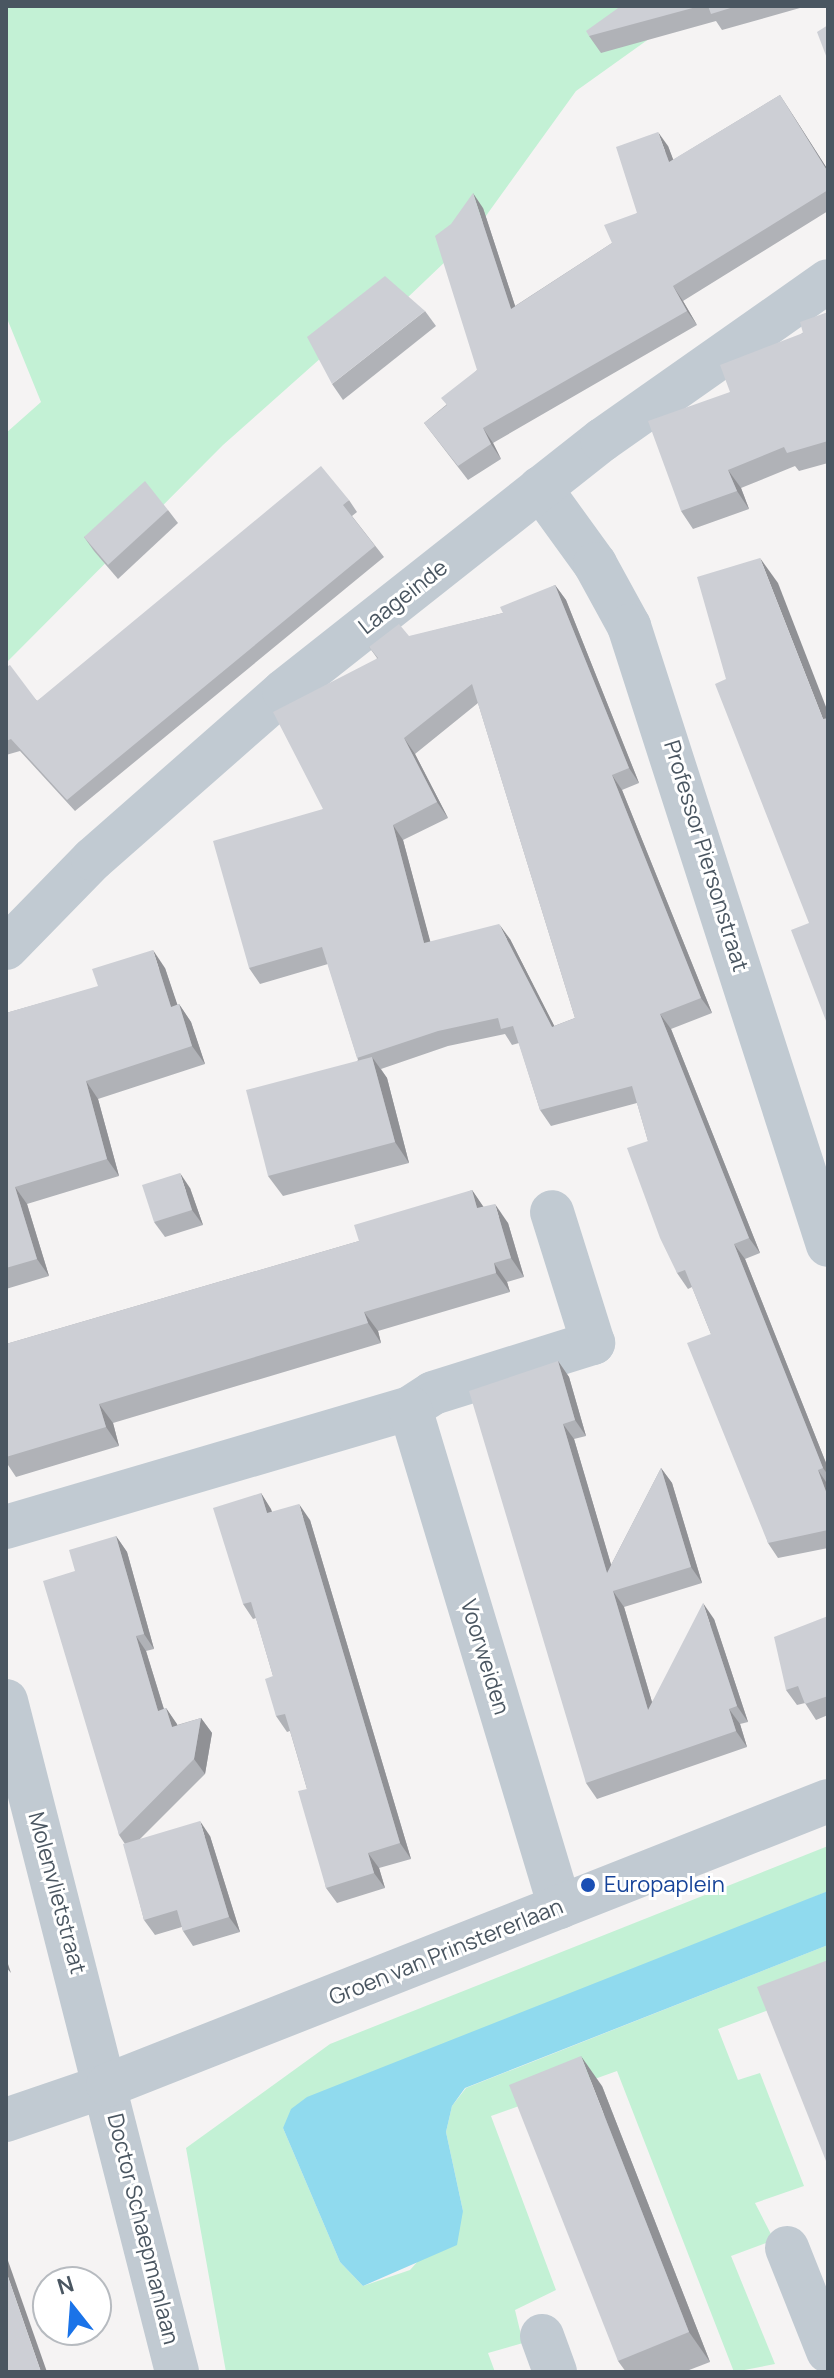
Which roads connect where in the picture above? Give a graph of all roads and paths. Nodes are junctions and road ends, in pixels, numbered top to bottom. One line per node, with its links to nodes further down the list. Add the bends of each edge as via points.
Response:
1 (828, 281): 2 (street, Laageinde, via 727,347)
2 (540, 488): 3 (street, Laageinde, via 284,691 93,859); 5 (street, Professor Piersonstraat, via 595,564 629,626)
3 (6, 948)
4 (552, 1212): 6 (street, via 593,1343 433,1393)
5 (828, 1245)
6 (410, 1408): 7 (street); 10 (street, Voorweiden)
7 (6, 1527)
8 (6, 1701): 11 (street, Molenvlietstraat)
9 (828, 1801): 10 (street, Groen van Prinstererlaan)
10 (560, 1907): 11 (street, Groen van Prinstererlaan)
11 (108, 2085): 12 (street, Groen van Prinstererlaan); 15 (street, Doctor Schaepmanlaan)
12 (6, 2120)
13 (787, 2248): 14 (street)
14 (828, 2351)
15 (177, 2372)

